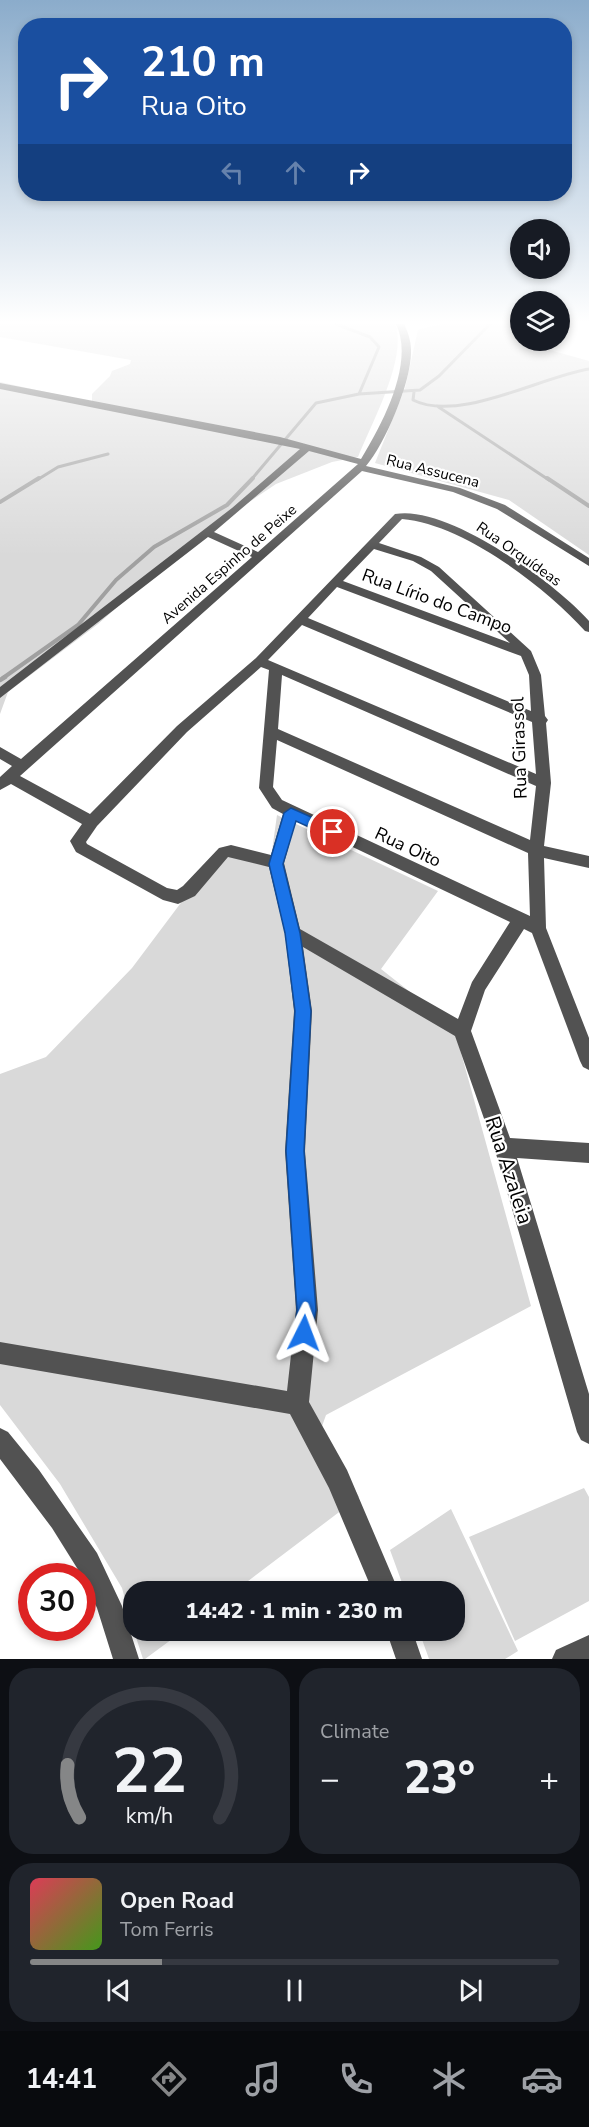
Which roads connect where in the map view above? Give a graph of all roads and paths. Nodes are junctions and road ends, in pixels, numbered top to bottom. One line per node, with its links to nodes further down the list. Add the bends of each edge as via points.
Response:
1 (80, 401): 3 (street, Rua Assucena)
2 (392, 401): 4 (street, Avenida Espinho de Peixe)
3 (308, 447): 4 (street, Rua Assucena); 5 (street)
4 (362, 466): 7 (street, Avenida Espinho de Peixe); 8 (street, Rua Assucena, via 456,490 501,507)
5 (205, 532): 7 (street); 15 (street)
6 (372, 544): 9 (street); 11 (street, Rua Orquídeas, via 399,516 458,531 537,584); 12 (street, via 435,569)
7 (260, 558): 19 (street, Avenida Espinho de Peixe)
8 (589, 563)
9 (334, 582): 10 (street); 12 (street, Rua Lírio do Campo)
10 (301, 620): 13 (street); 16 (street)
11 (589, 628)
12 (527, 654): 16 (street, Rua Girassol, via 535,675)
13 (260, 661): 14 (street); 23 (street, via 182,729)
14 (276, 668): 17 (street, Rua Oito); 21 (street)
15 (0, 694)
16 (540, 720): 21 (street, Rua Girassol)
17 (270, 731): 22 (street, Rua Oito, via 266,788 277,804); 24 (street)
18 (0, 752): 19 (street)
19 (22, 766): 20 (street, Avenida Espinho de Peixe)
20 (5, 781): 23 (street)
21 (544, 783): 24 (street, Rua Girassol)
22 (291, 813): 26 (street); 27 (street, Rua Oito)
23 (92, 822): 26 (street, via 80,836 81,848 163,893 178,897 189,891 224,852)
24 (536, 850): 25 (street); 27 (street, Rua Girassol)
25 (589, 862)
26 (276, 864): 28 (street)
27 (529, 924): 29 (street, via 478,987); 30 (street, Rua Girassol)
28 (293, 933): 29 (street); 34 (street, via 303,1011 295,1151 307,1310)
29 (462, 1032): 31 (street, Rua Azaleia)
30 (589, 1061)
31 (504, 1147): 32 (street); 35 (street, Rua Azaleia)
32 (589, 1153)
33 (0, 1353): 34 (street)
34 (297, 1404): 37 (street, via 338,1479)
35 (589, 1432)
36 (0, 1440): 40 (street, via 43,1495 89,1565 109,1606)
37 (381, 1581)
38 (402, 1641): 41 (street)
39 (589, 1648): 42 (street)
40 (126, 1659)
41 (408, 1659)
42 (565, 1659)

